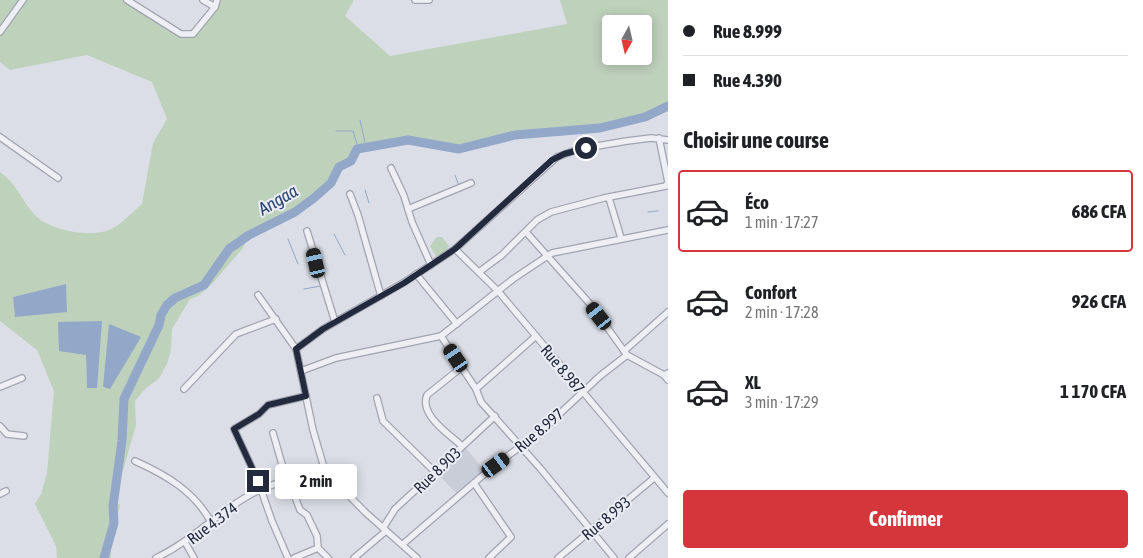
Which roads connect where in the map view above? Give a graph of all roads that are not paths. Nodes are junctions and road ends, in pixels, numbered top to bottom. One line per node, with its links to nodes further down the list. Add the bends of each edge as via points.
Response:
1 (23, 0): 8 (street)
2 (127, 0): 7 (street, via 181,34 193,34)
3 (203, 0): 7 (street)
4 (217, 0): 7 (street)
5 (415, 0): 6 (street)
6 (429, 0)
7 (215, 7)
8 (0, 32)
9 (0, 137): 13 (street)
10 (659, 138): 11 (street); 16 (street, via 667,184); 22 (street, via 579,149 557,157)
11 (668, 140)
12 (391, 168): 17 (street)
13 (58, 178)
14 (471, 183): 17 (street)
15 (350, 194): 29 (street)
16 (609, 198): 20 (street, via 552,212 537,220); 21 (street)
17 (408, 209): 24 (street)
18 (668, 230): 21 (street)
19 (307, 231): 32 (street)
20 (526, 232): 23 (street); 25 (street)
21 (622, 238): 23 (street)
22 (455, 249): 24 (street); 25 (street, Rue 8.987)
23 (547, 255): 27 (street); 37 (street, via 591,305)
24 (432, 265): 26 (street)
25 (479, 272): 27 (street, Rue 8.987)
26 (416, 274): 29 (street); 33 (street)
27 (498, 291): 33 (street); 35 (street, Rue 8.987)
28 (258, 295): 31 (street)
29 (381, 296): 32 (street)
30 (668, 312): 37 (street, Rue 8.997)
31 (276, 319): 36 (street); 43 (street, via 236,334)
32 (335, 322): 36 (street)
33 (457, 324): 34 (street)
34 (441, 336): 38 (street); 39 (street, via 336,358)
35 (536, 336): 44 (street); 45 (street, Rue 8.987)
36 (296, 349): 39 (street)
37 (625, 352): 40 (street); 45 (street, Rue 8.997)
38 (462, 367): 44 (street); 52 (street, via 426,395 425,400 430,416)
39 (301, 371): 46 (street)
40 (667, 376)
41 (22, 378): 42 (street)
42 (0, 386)
43 (184, 389)
44 (476, 389): 48 (street, via 481,402)
45 (582, 392): 53 (street, Rue 8.997); 57 (street, Rue 8.987)
46 (306, 396): 55 (street); 60 (street, via 268,405 234,429)
47 (377, 398): 56 (street, via 383,421)
48 (495, 416): 52 (street, Rue 8.903); 53 (street)
49 (0, 426): 51 (street, via 6,434)
50 (273, 432): 58 (street, via 282,467)
51 (24, 436)
52 (462, 446): 56 (street, Rue 8.903)
53 (520, 447): 59 (street, Rue 8.997); 67 (street)
54 (135, 461): 64 (street, via 179,485 201,506)
55 (324, 471): 58 (street, Rue 4.374); 66 (street)
56 (435, 472): 66 (street, Rue 8.903, via 392,512)
57 (654, 478): 62 (street, Rue 8.987); 67 (street, Rue 8.993)
58 (290, 481): 60 (street, Rue 4.374); 70 (street, via 300,510 308,515 318,536)
59 (474, 483): 69 (street, Rue 8.997); 78 (street, via 510,534 511,539)
60 (262, 489): 64 (street, Rue 4.374); 73 (street)
61 (6, 491): 63 (street)
62 (668, 493)
63 (0, 494)
64 (211, 522): 68 (street, Rue 4.374)
65 (668, 524): 81 (street)
66 (384, 529): 69 (street); 76 (street, Rue 8.903)
67 (590, 531): 79 (street, Rue 8.993); 80 (street)
68 (185, 542): 71 (street, Rue 4.374); 72 (street)
69 (403, 544): 77 (street)
70 (318, 548): 74 (street); 75 (street)
71 (156, 558)
72 (194, 558)
73 (288, 558)
74 (294, 558)
75 (328, 558)
76 (354, 558)
77 (417, 558)
78 (489, 558)
79 (558, 558)
80 (614, 558)
81 (629, 558)

